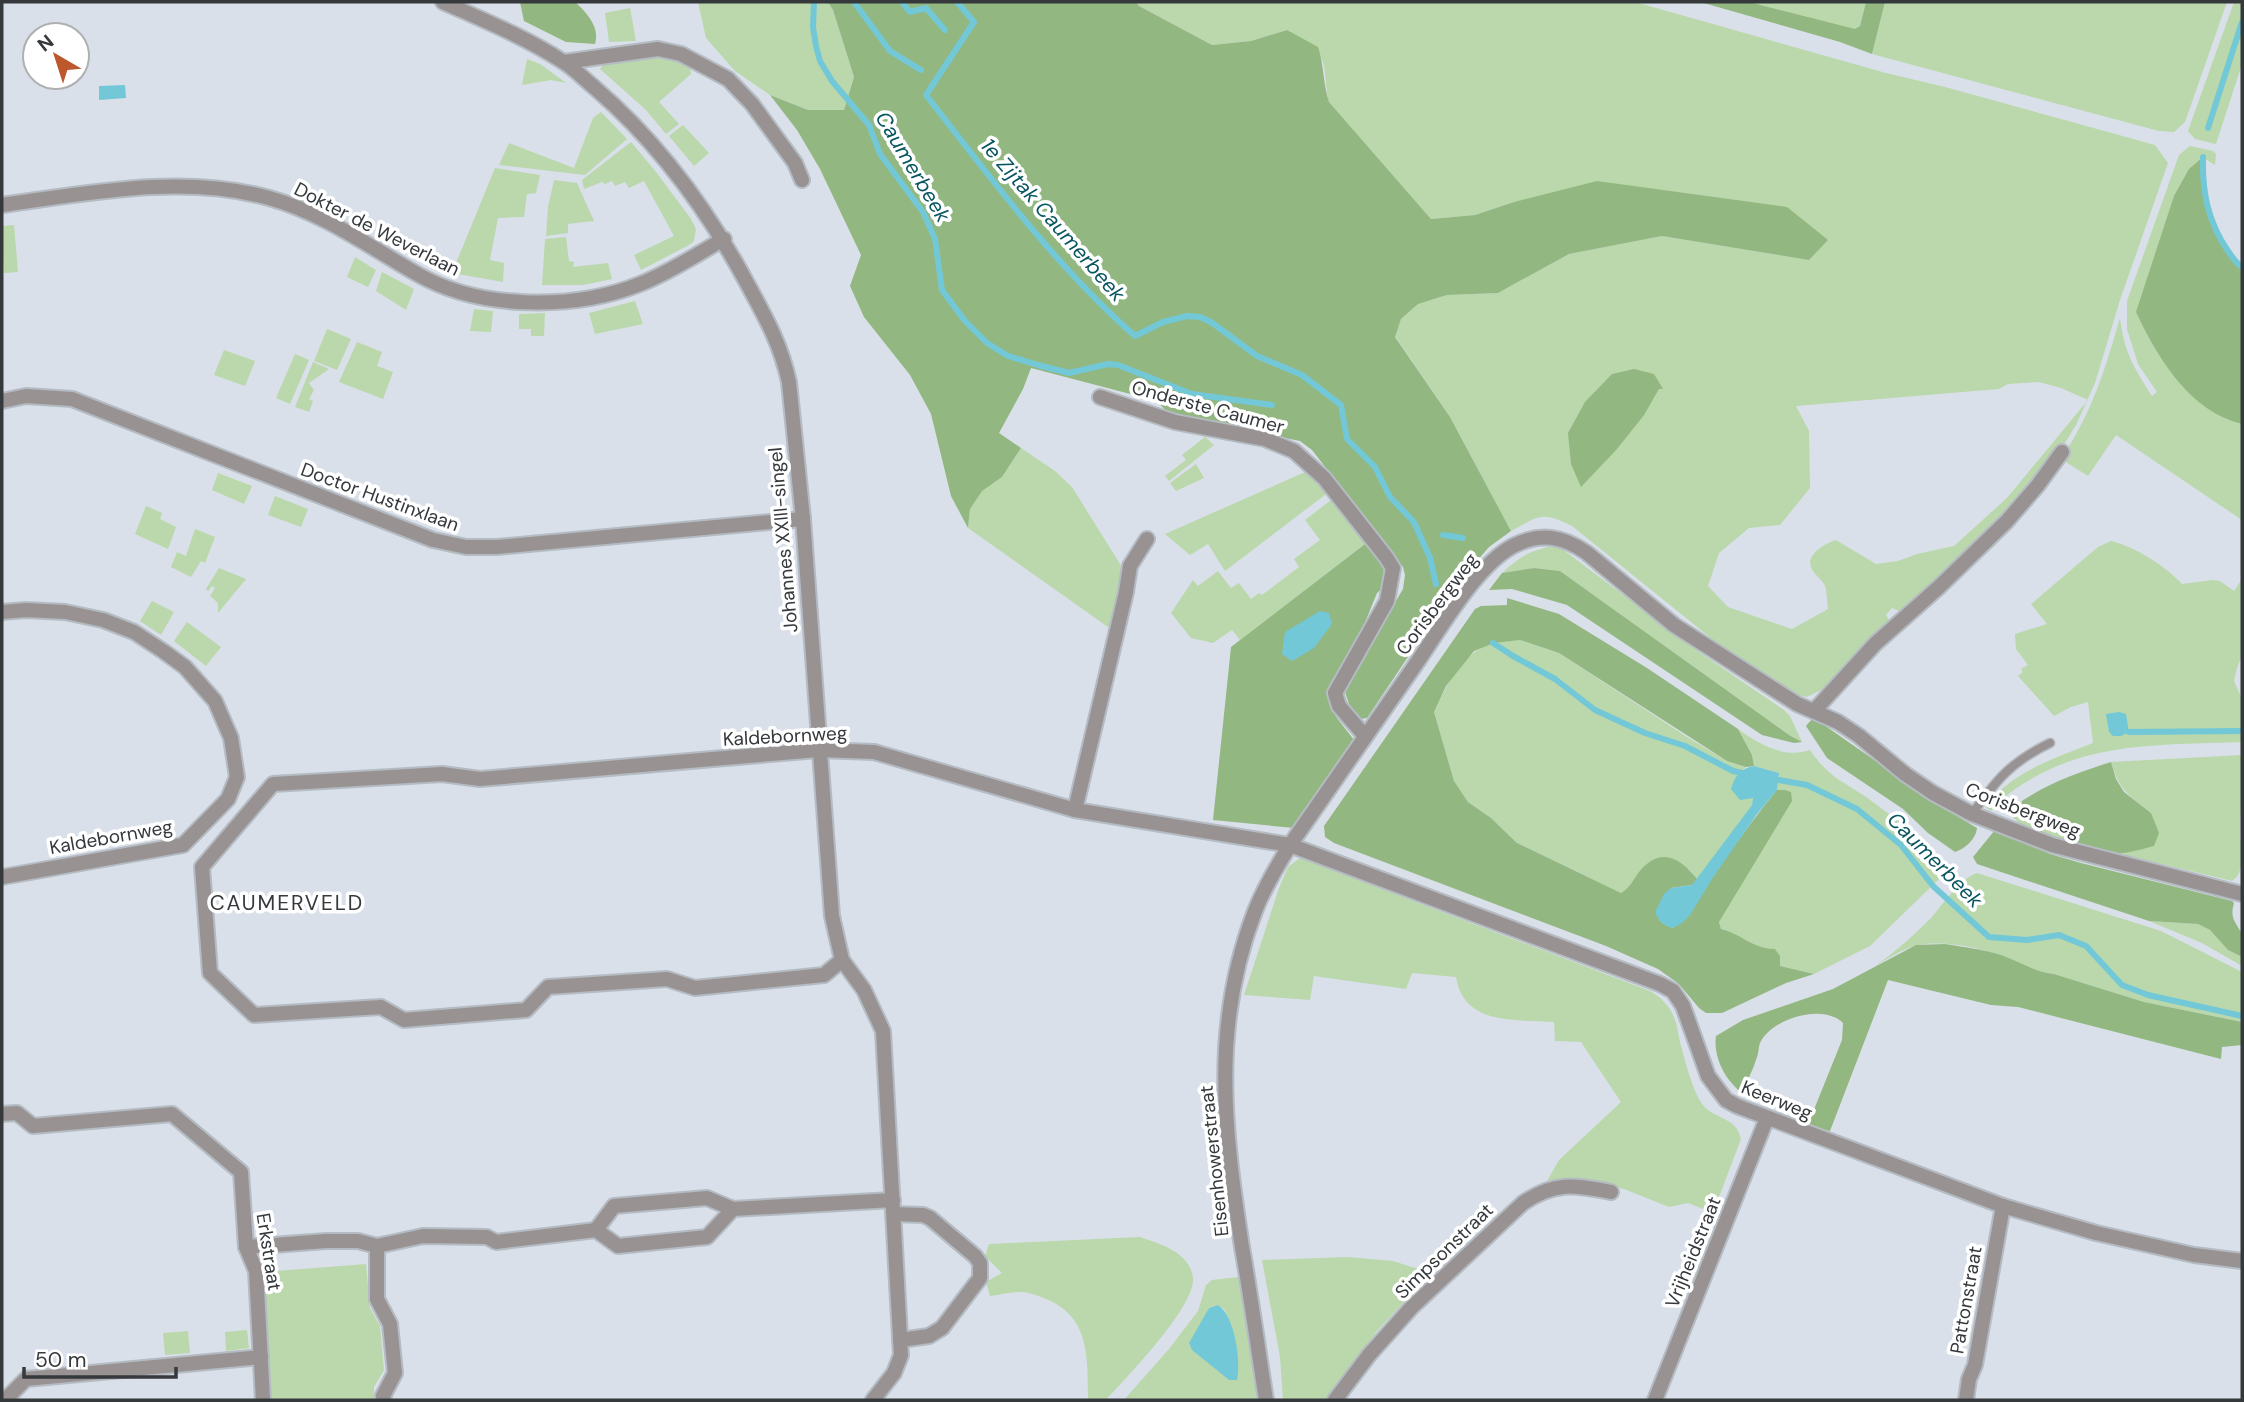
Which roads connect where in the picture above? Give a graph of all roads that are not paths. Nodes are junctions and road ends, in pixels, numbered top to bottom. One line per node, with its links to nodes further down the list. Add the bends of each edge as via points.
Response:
1 (443, 2): 2 (street, Johannes XXIII-singel)
2 (565, 62): 3 (street, via 657,49 681,54 728,79 744,95 795,163); 5 (street, Johannes XXIII-singel, via 639,129)
3 (802, 180)
4 (2, 205): 5 (street, Dokter de Weverlaan, via 152,187 244,192 319,217 439,285 494,298 544,303 594,298 641,284)
5 (724, 239): 9 (street, Johannes XXIII-singel, via 785,360)
6 (1100, 397): 13 (street, Onderste Caumer, via 1175,422 1265,439 1294,451 1312,465 1355,517 1393,568 1387,601 1335,693 1339,706)
7 (2, 401): 9 (street, Doctor Hustinxlaan, via 26,396 72,399 433,540 466,547)
8 (2062, 452): 12 (street, via 2007,520 1875,644)
9 (803, 519): 15 (street, Johannes XXIII-singel)
10 (1147, 539): 16 (street, via 1130,566)
11 (2, 612): 19 (street, Kaldebornweg, via 65,612 103,620 134,632 163,651 185,667 215,701 231,738 237,777 228,799 183,845)
12 (1814, 710): 13 (street, Corisbergweg, via 1797,704 1674,625 1572,542 1542,537 1512,547 1487,567); 17 (street, Corisbergweg, via 1859,736 1933,793)
13 (1366, 736): 18 (street, Corisbergweg)
14 (2050, 743): 17 (lane, via 2022,757 1998,778)
15 (818, 750): 16 (street, Kaldebornweg, via 874,752); 21 (street, Johannes XXIII-singel, via 832,916); 21 (street, Kaldebornweg, via 480,779 442,774 273,784 202,867 210,973 254,1014 381,1007 404,1020 526,1010 548,987 667,979 695,988 824,975)
16 (1075, 810): 18 (street, Kaldebornweg)
17 (1972, 814): 20 (street, Corisbergweg, via 2052,845)
18 (1290, 845): 23 (street, Keerweg, via 1673,991 1684,1006 1718,1091 1726,1100); 38 (street, Eisenhowerstraat, via 1255,910 1242,950 1232,992 1224,1080 1231,1175)
19 (2, 877)
20 (2242, 894)
21 (842, 960): 26 (street, Johannes XXIII-singel, via 864,990 883,1031)
22 (2, 1114): 29 (street, Erkstraat, via 17,1113 33,1126 172,1114 241,1172)
23 (1767, 1118): 25 (street, Keerweg); 40 (street, Vrijheidstraat)
24 (1611, 1192): 39 (street, Simpsonstraat, via 1559,1186 1523,1203 1410,1308)
25 (2003, 1206): 31 (street, Keerweg, via 2109,1236); 41 (street, Pattonstraat)
26 (893, 1207): 27 (street); 32 (street, Johannes XXIII-singel); 32 (street, via 930,1218 975,1256 981,1270 976,1285 936,1334)
27 (733, 1209): 28 (street, via 707,1198 614,1206); 28 (street, via 707,1237 618,1246)
28 (596, 1230): 30 (street, via 496,1242 487,1237 423,1236)
29 (246, 1247): 30 (street, via 358,1241); 33 (street, Erkstraat, via 256,1271)
30 (377, 1247): 36 (street, via 377,1299 390,1324 395,1373)
31 (2242, 1261)
32 (901, 1340): 37 (street, Johannes XXIII-singel, via 898,1365)
33 (261, 1357): 34 (street, via 26,1379); 35 (street, Erkstraat)
34 (5, 1398)
35 (263, 1400)
36 (384, 1400)
37 (873, 1400)
38 (1266, 1400)
39 (1335, 1400)
40 (1655, 1400)
41 (1966, 1400)

